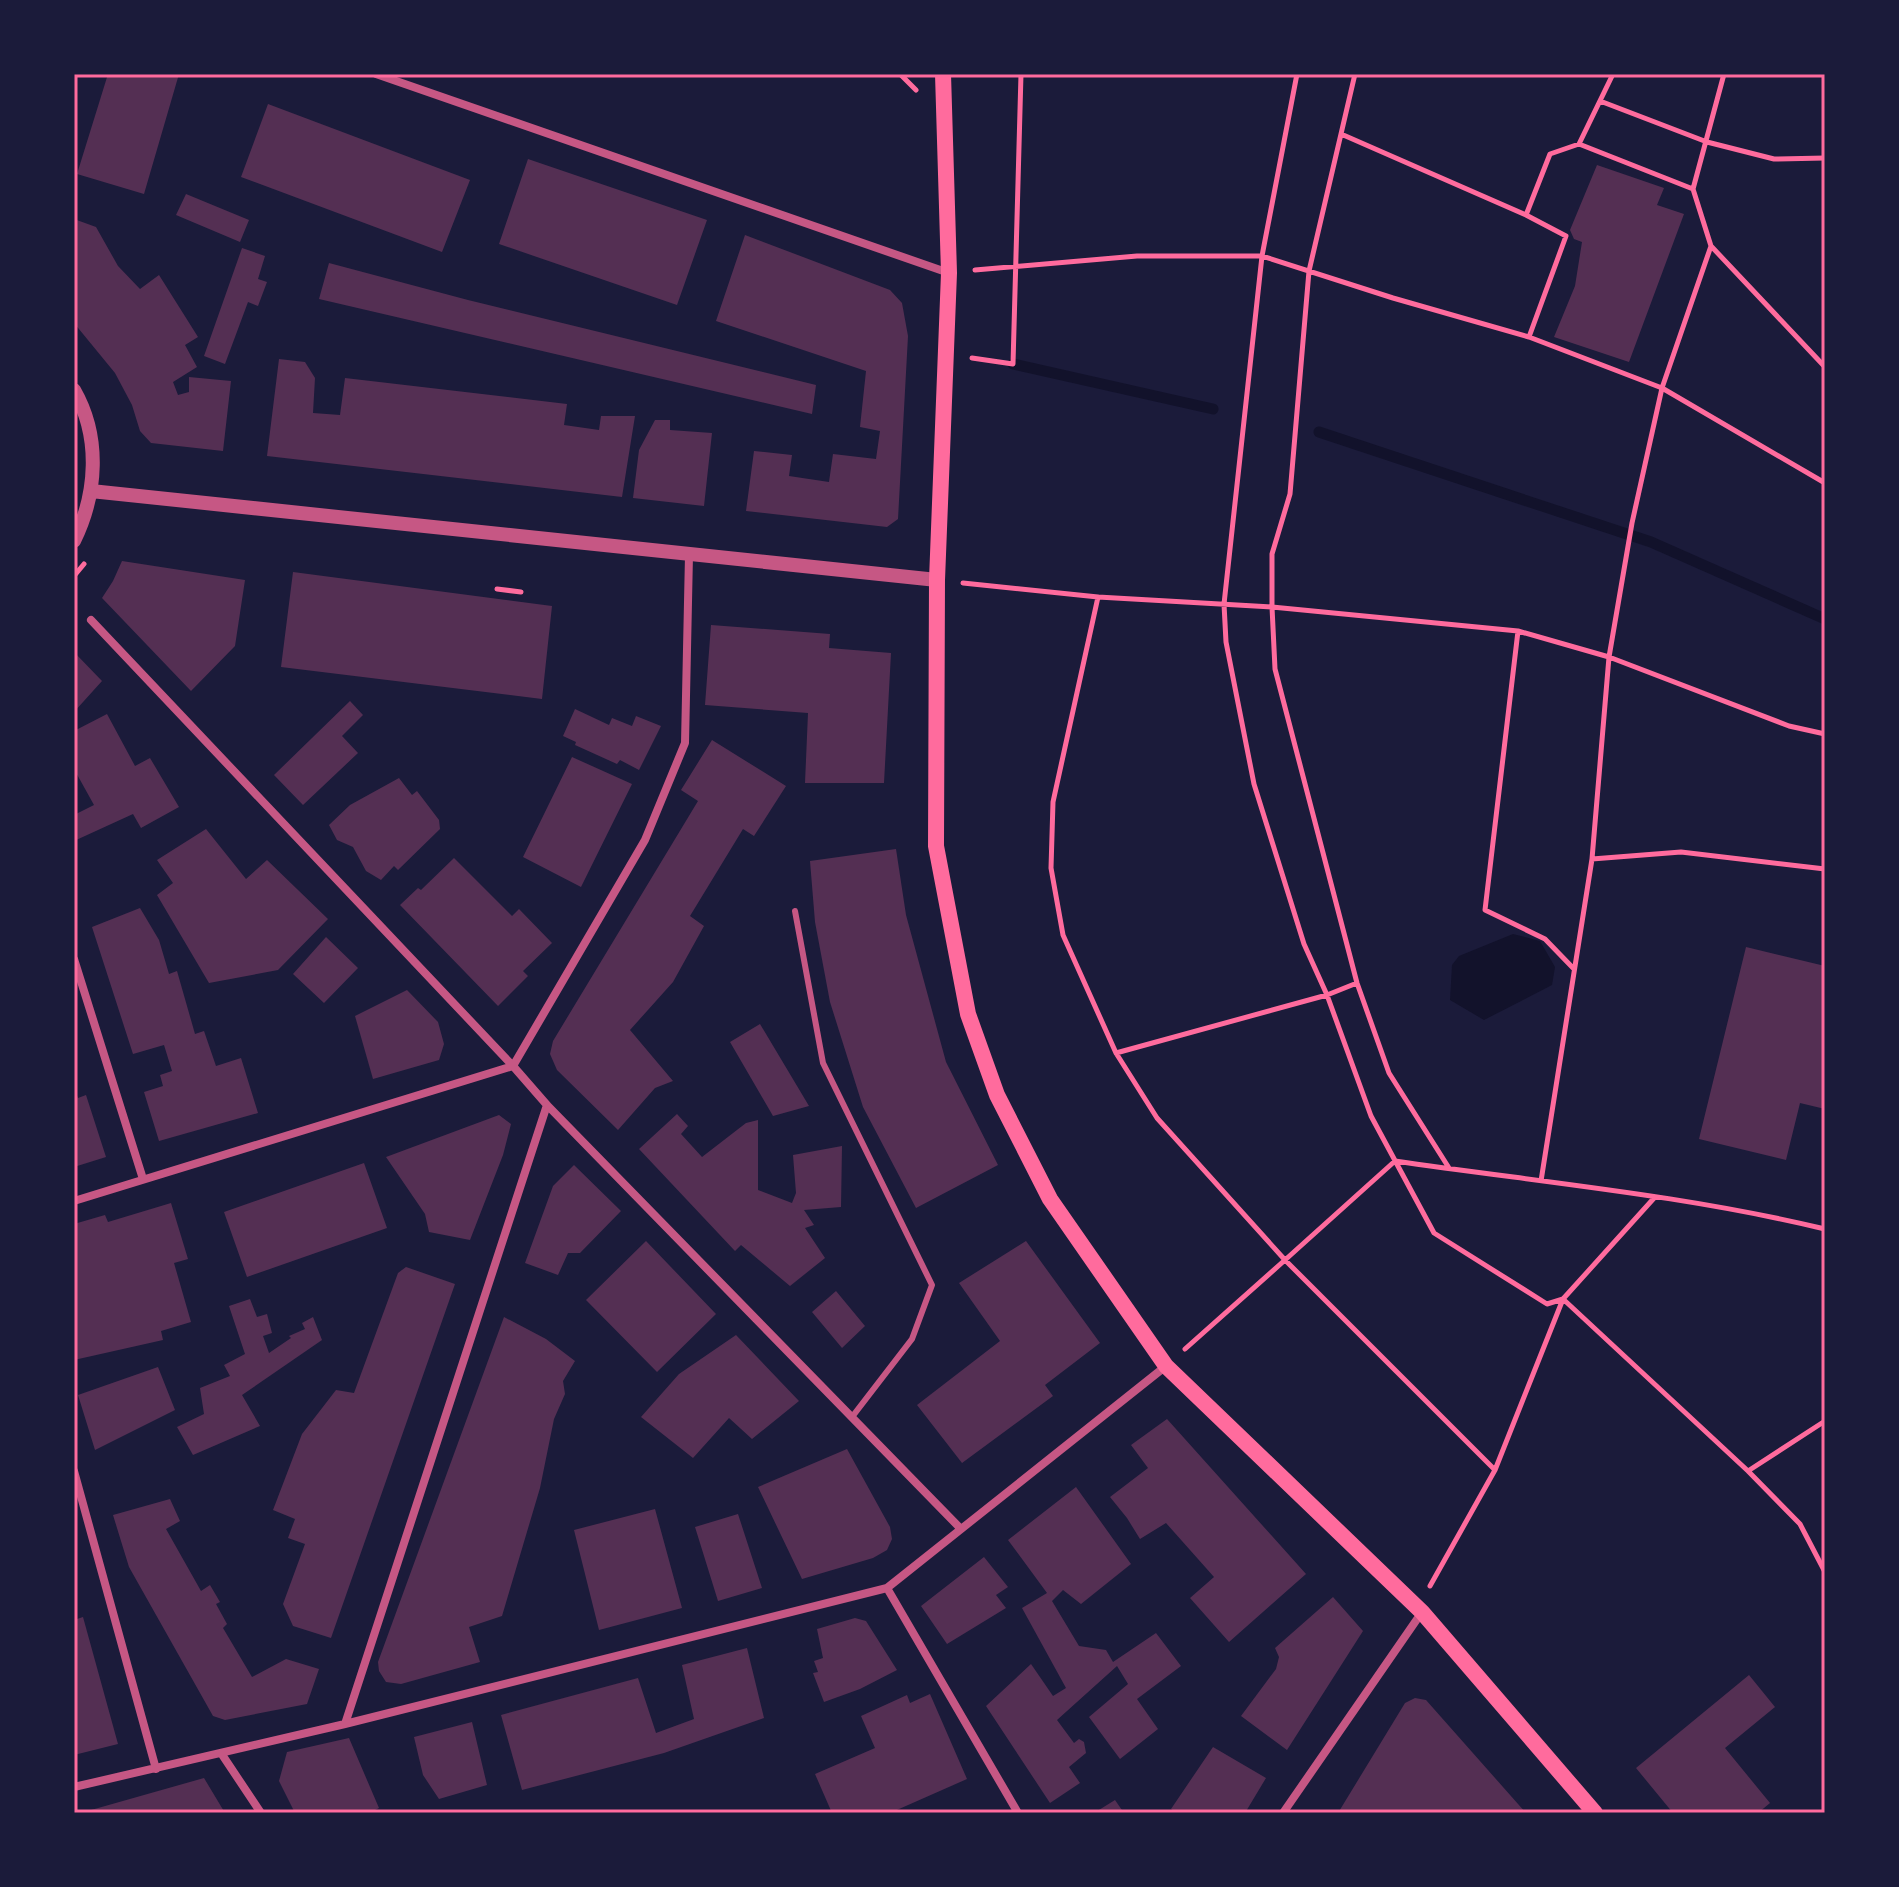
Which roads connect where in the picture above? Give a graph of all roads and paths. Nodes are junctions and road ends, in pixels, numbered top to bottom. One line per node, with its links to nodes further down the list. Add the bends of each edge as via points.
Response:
1 (376, 74): 19 (street)
2 (943, 74): 19 (main road)
3 (1021, 74): 17 (path)
4 (1297, 74): 16 (path)
5 (1355, 74): 9 (path)
6 (1613, 74): 8 (path)
7 (1724, 74): 10 (path)
8 (1600, 101): 10 (path); 11 (path)
9 (1341, 134): 14 (path); 18 (path)
10 (1707, 142): 12 (path, via 1774,159); 13 (path)
11 (1579, 144): 13 (path); 14 (path, via 1550,154)
12 (1825, 158)
13 (1693, 189): 15 (path)
14 (1526, 215): 20 (path, via 1566,236)
15 (1711, 246): 22 (path); 23 (path)
16 (1262, 256): 17 (path, via 1137,256); 18 (path); 33 (path)
17 (1017, 266): 19 (path); 21 (path, via 1013,364)
18 (1309, 271): 20 (path); 34 (path, via 1290,494 1272,554)
19 (949, 273): 21 (main road)
20 (1529, 337): 23 (path)
21 (945, 353): 29 (main road)
22 (1825, 367)
23 (1662, 388): 25 (path); 37 (path)
24 (74, 390): 26 (street, via 89,429)
25 (1825, 483)
26 (91, 491): 27 (street); 28 (street)
27 (74, 541)
28 (689, 555): 29 (street); 47 (street, via 685,743 645,840)
29 (937, 580): 32 (path); 58 (main road, via 936,846 968,1014 997,1095 1050,1199)
30 (497, 589): 31 (path)
31 (521, 592)
32 (1098, 597): 33 (path); 46 (path, via 1053,802 1051,868 1063,935)
33 (1224, 604): 34 (path); 45 (path, via 1226,642 1254,784 1304,944)
34 (1272, 607): 36 (path); 44 (path, via 1275,669)
35 (91, 620): 47 (street)
36 (1518, 631): 37 (path); 43 (path, via 1485,910 1545,939)
37 (1609, 657): 38 (path, via 1789,726); 39 (path)
38 (1825, 734)
39 (1592, 859): 40 (path, via 1681,852); 43 (path)
40 (1825, 869)
41 (795, 911): 59 (lane, via 823,1063 932,1285 912,1339)
42 (74, 959): 51 (street)
43 (1574, 969): 52 (path)
44 (1357, 983): 45 (path); 50 (path, via 1389,1073)
45 (1327, 995): 46 (path); 49 (path, via 1371,1116)
46 (1116, 1053): 56 (path, via 1157,1118)
47 (513, 1066): 48 (street); 51 (street)
48 (547, 1105): 59 (street); 68 (street)
49 (1395, 1161): 50 (path); 56 (path); 57 (path, via 1434,1233 1547,1304)
50 (1449, 1169): 52 (path)
51 (143, 1179): 54 (street)
52 (1541, 1181): 53 (path)
53 (1656, 1196): 55 (path); 57 (path)
54 (74, 1201)
55 (1825, 1229)
56 (1285, 1260): 58 (path); 61 (path)
57 (1563, 1299): 61 (path); 63 (path)
58 (1166, 1366): 64 (street); 67 (main road)
59 (852, 1417): 64 (street)
60 (1825, 1421): 63 (path)
61 (1495, 1470): 67 (path)
62 (74, 1471): 70 (street)
63 (1748, 1471): 65 (path, via 1800,1524)
64 (961, 1529): 66 (street)
65 (1825, 1572)
66 (887, 1588): 68 (street); 73 (street)
67 (1420, 1610): 74 (street); 75 (main road)
68 (345, 1724): 69 (street)
69 (221, 1753): 70 (street); 72 (street)
70 (156, 1769): 71 (street)
71 (74, 1787)
72 (261, 1813)
73 (1018, 1813)
74 (1283, 1813)
75 (1595, 1813)

